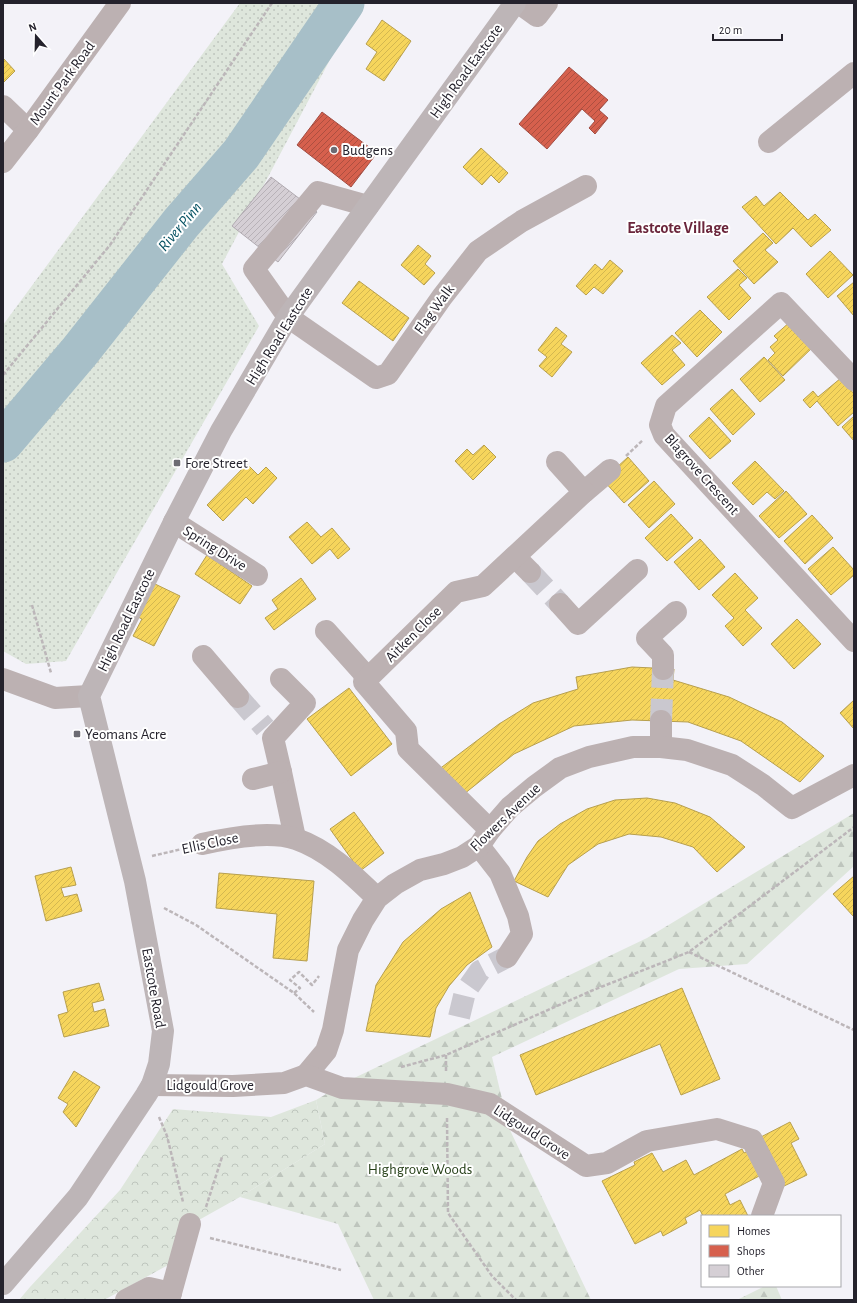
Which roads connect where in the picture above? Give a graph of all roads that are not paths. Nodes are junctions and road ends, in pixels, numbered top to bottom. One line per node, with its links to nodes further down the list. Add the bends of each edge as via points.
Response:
1 (120, 3): 7 (street, Mount Park Road)
2 (515, 3): 11 (main road, High Road Eastcote)
3 (519, 3): 4 (street, via 537,16)
4 (547, 3)
5 (854, 73): 8 (street)
6 (3, 106): 7 (street)
7 (28, 130): 9 (street, Mount Park Road)
8 (769, 142)
9 (3, 162)
10 (586, 186): 12 (street, Flag Walk, via 522,221 478,251 388,374 376,378)
11 (368, 206): 12 (main road, High Road Eastcote); 12 (street, via 318,192 254,269)
12 (288, 317): 17 (main road, High Road Eastcote, via 221,431)
13 (854, 380): 25 (street, Blagrove Crescent, via 781,303 666,406 660,425 664,435)
14 (558, 462): 16 (street)
15 (610, 470): 16 (street, Aitken Close)
16 (584, 492): 18 (street, Aitken Close)
17 (174, 522): 21 (street, Spring Drive); 31 (main road, High Road Eastcote)
18 (515, 557): 20 (street); 28 (street, Aitken Close, via 483,586 456,592)
19 (637, 570): 22 (street, via 578,624)
20 (530, 572)
21 (257, 575)
22 (560, 604)
23 (676, 612): 27 (street, via 647,638 663,655)
24 (326, 631): 28 (street)
25 (854, 641)
26 (203, 656): 32 (street)
27 (663, 669)
28 (368, 678): 39 (street, via 364,682 406,731 408,750)
29 (3, 679): 31 (street, via 55,698)
30 (281, 679): 35 (street, via 304,704 269,733)
31 (89, 696): 44 (main road, Eastcote Road, via 133,874 163,1031 159,1064)
32 (238, 697)
33 (661, 721): 34 (street)
34 (661, 746): 36 (street, Flowers Avenue, via 687,750 732,764 792,808); 39 (street, Flowers Avenue, via 618,750 560,768 510,807)
35 (281, 772): 37 (street); 38 (street)
36 (854, 775)
37 (253, 779)
38 (295, 838): 40 (street, Ellis Close, via 273,835 246,836); 41 (street, Ellis Close, via 329,856)
39 (484, 838): 41 (street, Flowers Avenue, via 462,857 420,870); 42 (street, via 518,916 522,934)
40 (202, 844)
41 (377, 898): 43 (street, Flowers Avenue, via 348,950 333,1030 326,1051)
42 (507, 957)
43 (306, 1075): 44 (street, Lidgould Grove, via 284,1083); 45 (street, Lidgould Grove, via 342,1088 447,1094 490,1104 586,1166 607,1163 647,1141 717,1129 752,1140 774,1183)
44 (150, 1088): 47 (main road, Eastcote Road, via 78,1197)
45 (762, 1215)
46 (189, 1228): 48 (street)
47 (3, 1284)
48 (170, 1297): 49 (street, via 149,1288)
49 (126, 1300)

